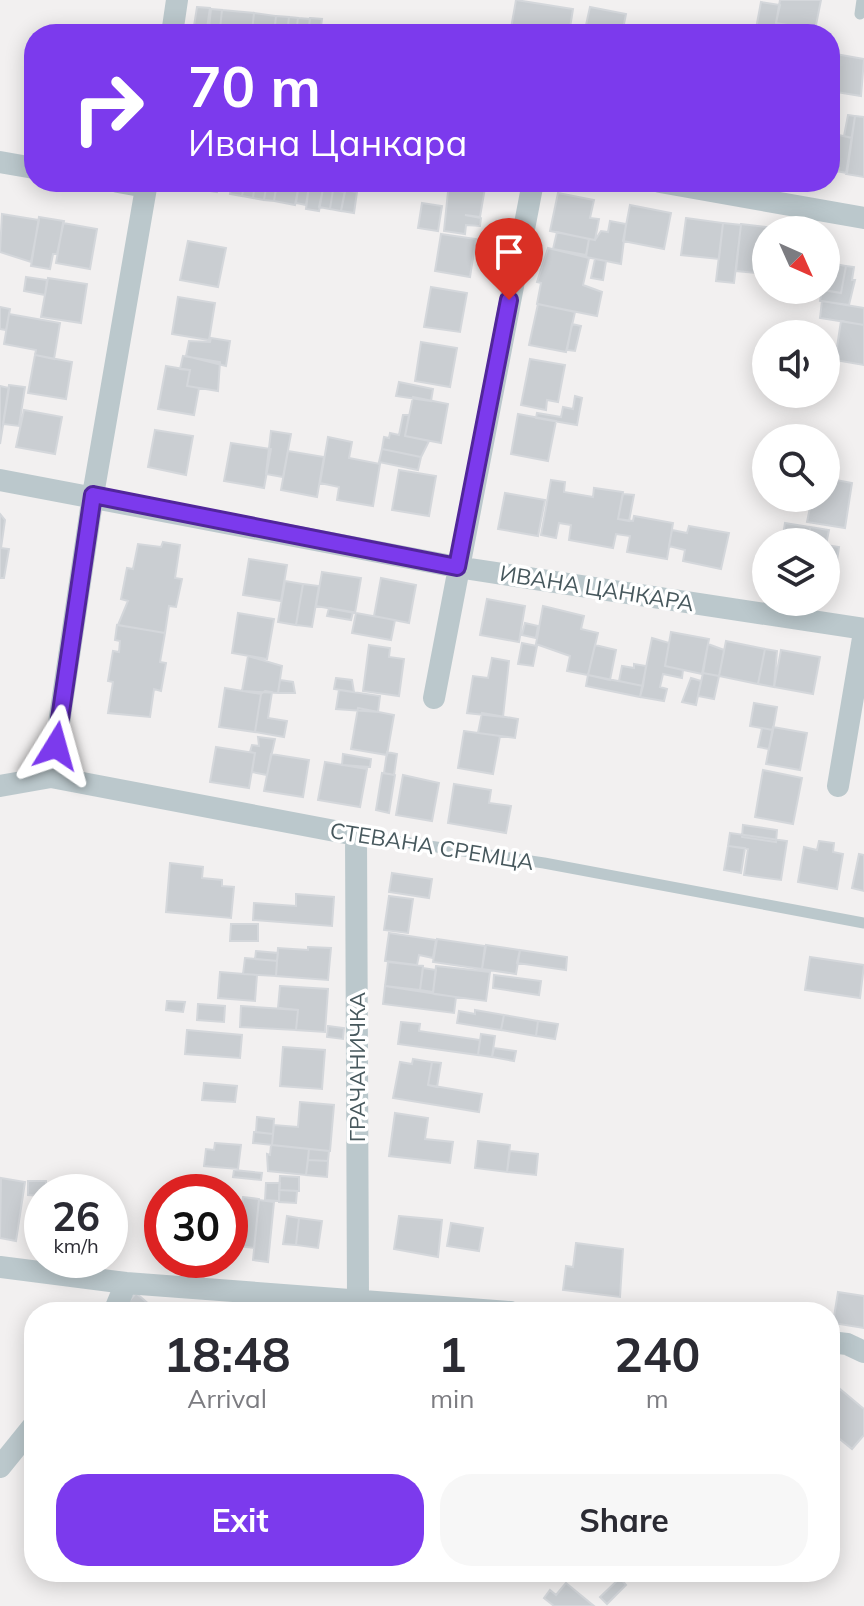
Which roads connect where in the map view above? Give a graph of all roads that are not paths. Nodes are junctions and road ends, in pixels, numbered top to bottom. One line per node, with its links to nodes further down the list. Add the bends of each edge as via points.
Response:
1 (177, 0): 4 (street)
2 (862, 0): 3 (lane)
3 (860, 14)
4 (173, 24)
5 (0, 162): 6 (street)
6 (24, 166)
7 (145, 192): 12 (street)
8 (531, 192): 13 (street)
9 (717, 192): 10 (street)
10 (864, 218)
11 (0, 480): 12 (street, ИВАНА ЦАНКАРА)
12 (93, 495): 13 (street, ИВАНА ЦАНКАРА); 16 (street)
13 (457, 567): 14 (street, ИВАНА ЦАНКАРА); 15 (street)
14 (864, 631): 18 (street)
15 (434, 698)
16 (51, 777): 17 (street, СТЕВАНА СРЕМЦА); 19 (street, СТЕВАНА СРЕМЦА)
17 (0, 786)
18 (838, 786)
19 (356, 835): 20 (lane, СТЕВАНА СРЕМЦА, via 544,863); 23 (street, ГРАЧАНИЧКА)
20 (864, 923)
21 (0, 1267): 22 (street)
22 (126, 1283): 23 (street); 24 (street)
23 (358, 1298): 25 (street)
24 (118, 1302)
25 (401, 1302)
26 (840, 1343): 27 (street)
27 (864, 1352)
28 (24, 1437): 29 (street)
29 (0, 1467)

